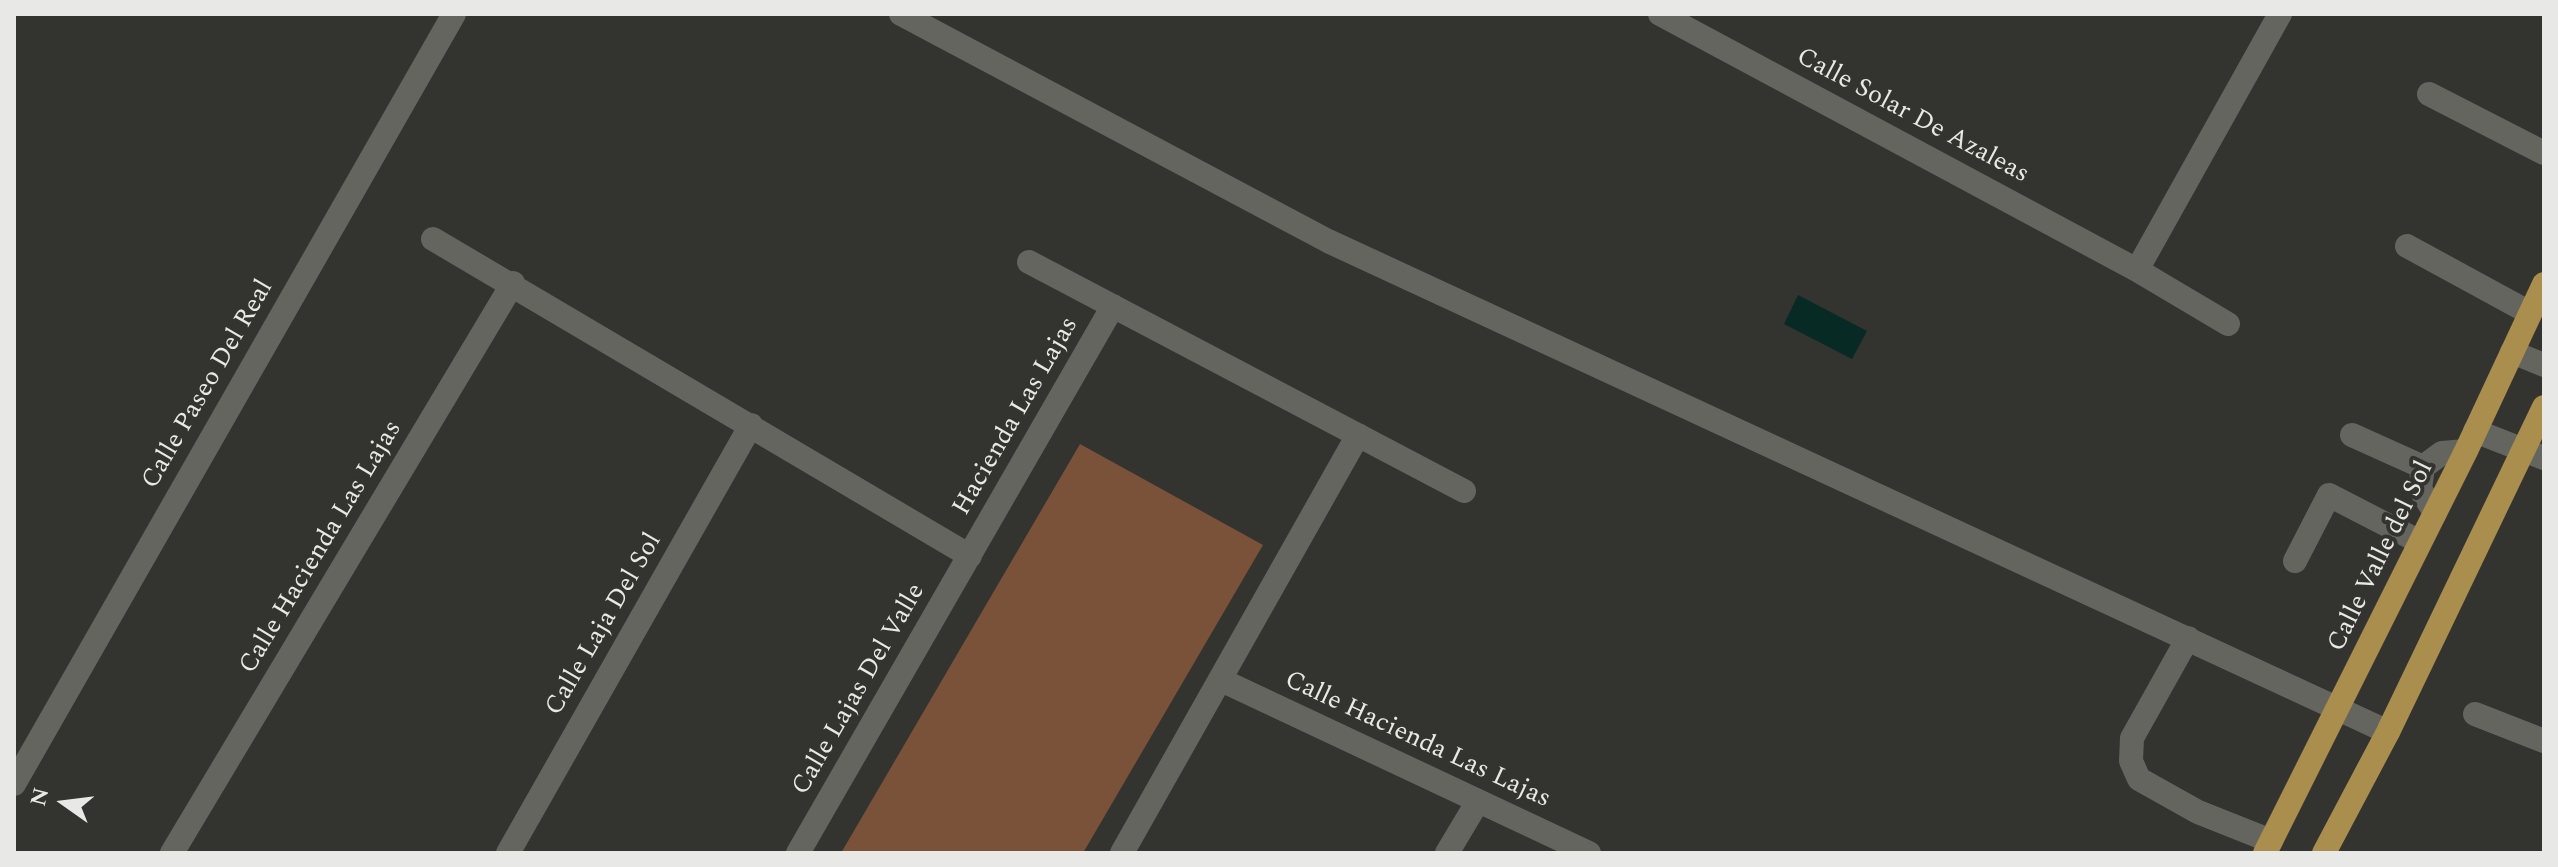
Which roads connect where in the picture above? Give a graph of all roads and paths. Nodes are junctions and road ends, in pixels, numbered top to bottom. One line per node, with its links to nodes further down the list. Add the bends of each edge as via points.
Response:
1 (454, 14): 36 (street, Calle Paseo Del Real)
2 (901, 14): 30 (street, via 1328,241)
3 (1660, 14): 10 (street, Calle Solar De Azaleas)
4 (2274, 16): 10 (street)
5 (2429, 94): 6 (street)
6 (2544, 153)
7 (433, 239): 11 (street)
8 (2407, 246): 14 (street)
9 (1029, 262): 13 (street, Hacienda Las Lajas)
10 (2137, 270): 15 (street, Calle Solar De Azaleas)
11 (513, 283): 19 (street); 39 (street, Calle Hacienda Las Lajas)
12 (2544, 284): 14 (main road, Calle Valle del Sol)
13 (1113, 306): 20 (street, Hacienda Las Lajas); 28 (street, Hacienda Las Lajas)
14 (2530, 313): 16 (main road, Calle Valle del Sol)
15 (2228, 324)
16 (2512, 352): 17 (street); 22 (main road, Calle Valle del Sol)
17 (2544, 365)
18 (2544, 407): 23 (main road)
19 (751, 425): 28 (street); 40 (street, Calle Laja Del Sol)
20 (1358, 435): 25 (street, Hacienda Las Lajas); 31 (street)
21 (2352, 435): 24 (street)
22 (2470, 441): 23 (street); 24 (street); 26 (main road, Calle Valle del Sol)
23 (2534, 455): 34 (main road)
24 (2423, 467): 26 (street, via 2420,489)
25 (1464, 491)
26 (2435, 513): 27 (main road, Calle Valle del Sol)
27 (2420, 542): 29 (street, via 2329,495); 32 (main road, Calle Valle del Sol)
28 (970, 556): 41 (street, Calle Lajas Del Valle)
29 (2295, 561)
30 (2188, 638): 32 (street); 38 (street, via 2132,738 2131,761 2139,779)
31 (1221, 680): 37 (street, Calle Hacienda Las Lajas); 42 (street)
32 (2339, 708): 34 (street); 38 (main road, Calle Valle del Sol)
33 (2475, 714): 35 (street)
34 (2388, 732): 45 (main road)
35 (2544, 741)
36 (14, 784)
37 (1478, 801): 43 (street); 44 (street, Calle Hacienda Las Lajas)
38 (2268, 847)
39 (183, 849)
40 (508, 853)
41 (798, 853)
42 (1122, 853)
43 (1447, 853)
44 (1589, 853)
45 (2324, 853)

